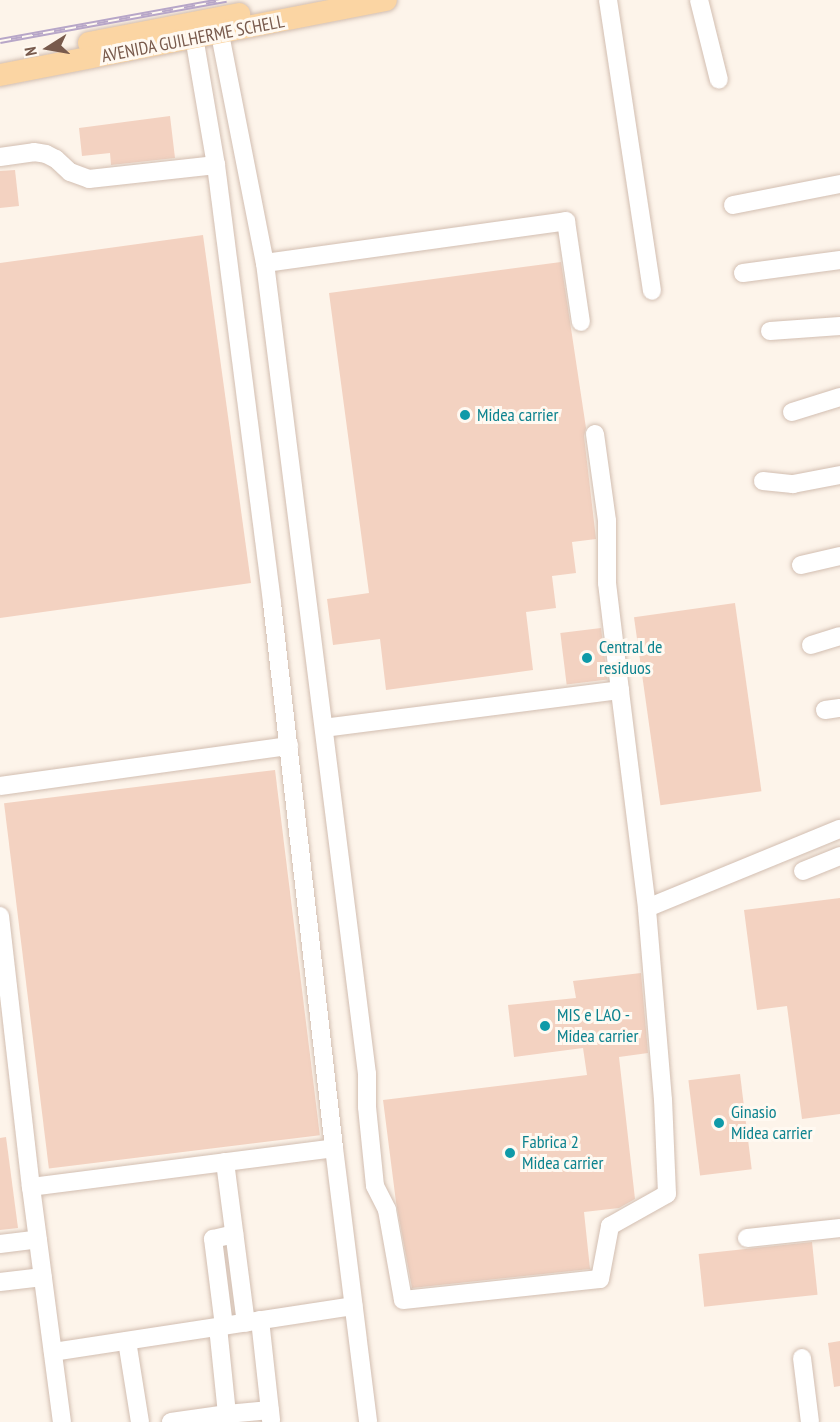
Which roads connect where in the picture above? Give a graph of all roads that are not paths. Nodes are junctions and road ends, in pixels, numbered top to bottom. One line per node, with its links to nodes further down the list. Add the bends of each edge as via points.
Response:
1 (315, 0): 5 (main road, AVENIDA GUILHERME SCHELL)
2 (386, 0): 5 (main road, AVENIDA GUILHERME SCHELL)
3 (608, 0): 17 (lane)
4 (699, 0): 9 (lane)
5 (219, 26): 6 (main road, AVENIDA GUILHERME SCHELL); 15 (lane)
6 (194, 31): 7 (main road, AVENIDA GUILHERME SCHELL); 8 (main road, AVENIDA GUILHERME SCHELL); 11 (lane)
7 (0, 61)
8 (0, 75)
9 (719, 80)
10 (0, 157): 11 (lane, via 46,154 89,179)
11 (216, 165): 32 (lane)
12 (840, 184): 13 (lane)
13 (733, 204)
14 (840, 260): 16 (lane)
15 (265, 263): 18 (lane, via 566,221); 31 (lane)
16 (743, 273)
17 (652, 291)
18 (581, 322)
19 (840, 326): 20 (lane)
20 (770, 331)
21 (840, 397): 22 (lane)
22 (792, 412)
23 (595, 435): 30 (lane, via 608,521 607,583)
24 (840, 475): 25 (lane, via 793,484)
25 (763, 481)
26 (840, 556): 27 (lane)
27 (801, 565)
28 (840, 636): 29 (lane)
29 (811, 645)
30 (620, 690): 31 (lane); 37 (lane)
31 (324, 728): 37 (lane, via 368,1074 367,1107 375,1186 387,1210 403,1300 600,1279 610,1226 667,1194)
32 (289, 746): 33 (lane); 39 (lane)
33 (0, 786)
34 (840, 829): 37 (lane)
35 (840, 856): 36 (lane)
36 (803, 871)
37 (647, 908)
38 (0, 916): 41 (lane)
39 (334, 1148): 40 (lane); 49 (lane)
40 (225, 1162): 41 (lane); 43 (lane)
41 (31, 1187): 45 (lane)
42 (840, 1228): 44 (lane)
43 (234, 1233): 50 (lane); 51 (lane, via 213,1239)
44 (747, 1238)
45 (38, 1239): 46 (lane); 47 (lane)
46 (0, 1244)
47 (43, 1277): 48 (lane); 53 (lane)
48 (0, 1282)
49 (354, 1306): 50 (lane); 60 (lane)
50 (253, 1321): 51 (lane); 55 (lane)
51 (221, 1326): 52 (lane); 56 (lane)
52 (127, 1341): 53 (lane); 58 (lane)
53 (53, 1352): 57 (lane)
54 (802, 1358): 61 (lane)
55 (270, 1416): 56 (lane)
56 (228, 1418): 59 (lane)
57 (62, 1422)
58 (140, 1422)
59 (171, 1422)
60 (368, 1422)
61 (810, 1422)

